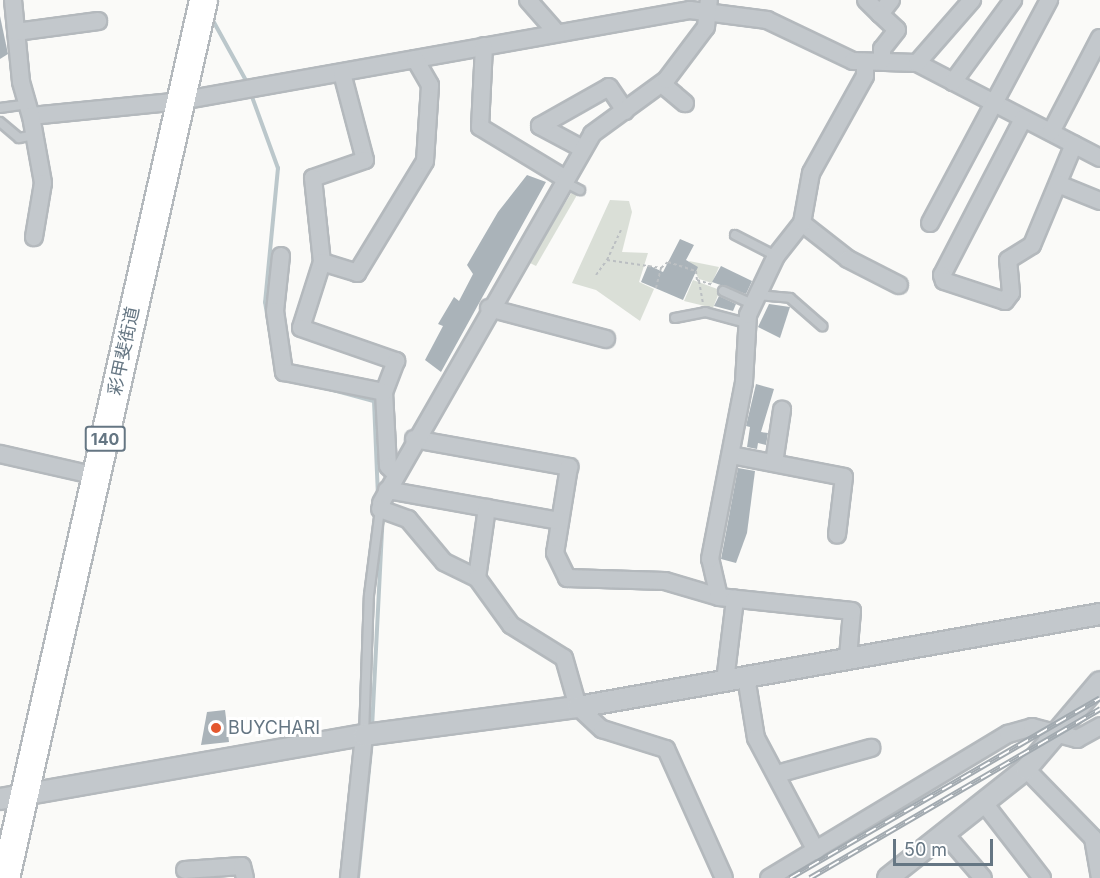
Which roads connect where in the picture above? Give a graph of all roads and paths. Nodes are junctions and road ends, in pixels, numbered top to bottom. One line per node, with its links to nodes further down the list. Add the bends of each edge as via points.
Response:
1 (13, 0): 14 (street)
2 (203, 0): 25 (highway, 彩甲斐街道 / 140)
3 (217, 0): 25 (highway, 彩甲斐街道 / 140)
4 (528, 0): 15 (street)
5 (866, 0): 12 (street)
6 (891, 0): 12 (street)
7 (972, 0): 21 (street)
8 (1013, 0): 23 (street)
9 (1048, 0): 27 (street)
10 (708, 6): 11 (street); 20 (street, via 767,20); 24 (street, via 706,27)
11 (662, 7): 15 (street)
12 (880, 14): 19 (street, via 897,30 882,49)
13 (98, 21): 14 (street)
14 (16, 32): 29 (street)
15 (557, 33): 17 (street)
16 (1100, 38): 33 (street)
17 (484, 46): 18 (street); 38 (street, via 480,127)
18 (416, 59): 22 (street); 50 (street, via 430,86 425,161 357,273)
19 (882, 60): 20 (street); 21 (street)
20 (865, 62): 42 (street, via 865,76 811,173)
21 (918, 63): 23 (street)
22 (342, 73): 25 (street); 50 (street, via 365,160 313,178)
23 (953, 82): 27 (street)
24 (662, 84): 26 (street); 30 (street)
25 (188, 98): 29 (street); 71 (highway, 彩甲斐街道 / 140); 90 (highway, 彩甲斐街道 / 140)
26 (686, 103)
27 (990, 103): 31 (street); 43 (street)
28 (0, 108): 29 (lane)
29 (30, 110): 34 (street)
30 (625, 111): 36 (street, via 600,125); 36 (street, via 609,87 540,126)
31 (1023, 119): 33 (street); 39 (street, via 942,275 944,281 1005,301 1011,293 1008,260 1032,245)
32 (0, 122): 34 (lane, via 19,138)
33 (1051, 132): 35 (street)
34 (34, 134): 46 (street, via 43,183)
35 (1074, 144): 37 (street); 39 (street)
36 (583, 149): 38 (street)
37 (1100, 158)
38 (565, 180): 40 (lane); 59 (street)
39 (1058, 184): 41 (street)
40 (580, 190)
41 (1100, 201)
42 (802, 223): 48 (street); 54 (street, via 848,259)
43 (930, 223)
44 (621, 230): 49 (path)
45 (735, 235): 48 (lane)
46 (34, 237)
47 (281, 256): 64 (street, via 275,311 284,372)
48 (776, 256): 57 (street)
49 (607, 260): 51 (path); 52 (path)
50 (322, 262): 64 (street, via 301,328 396,362)
51 (661, 267): 53 (path, via 679,263 696,271); 55 (path)
52 (596, 275)
53 (699, 281): 56 (path); 58 (path, via 701,299)
54 (899, 285)
55 (656, 288)
56 (719, 289): 57 (lane)
57 (755, 299): 61 (street); 62 (lane, via 790,298)
58 (708, 304)
59 (489, 308): 63 (street); 66 (street)
60 (675, 318): 61 (lane, via 705,312)
61 (746, 323): 68 (street, via 744,382)
62 (822, 326)
63 (606, 339)
64 (384, 392): 70 (street, via 388,466)
65 (782, 410): 69 (street)
66 (414, 439): 70 (street); 74 (street, via 569,467)
67 (0, 454): 71 (street)
68 (731, 455): 69 (street); 77 (street, via 710,559)
69 (774, 463): 75 (street, via 844,477)
70 (396, 474): 72 (street)
71 (97, 476): 90 (highway, 彩甲斐街道 / 140)
72 (382, 501): 73 (street); 76 (street, via 408,519 444,562); 86 (lane, via 369,595)
73 (487, 508): 74 (street); 76 (street)
74 (560, 521): 77 (street, via 555,553 567,579 665,582)
75 (837, 535)
76 (477, 578): 83 (street, via 511,625 564,658)
77 (727, 598): 79 (street, via 852,611); 81 (street)
78 (1100, 614): 79 (street)
79 (848, 657): 80 (street)
80 (746, 677): 81 (street); 89 (street, via 756,738)
81 (725, 681): 83 (street)
82 (1100, 682): 85 (street)
83 (578, 707): 86 (street); 99 (street, via 602,729 666,749)
84 (1100, 726): 85 (street, via 1077,739)
85 (1058, 733): 88 (street); 93 (street, via 1032,727 1008,734)
86 (364, 735): 90 (street); 98 (street)
87 (871, 748): 89 (street)
88 (1026, 769): 91 (street); 104 (street, via 1093,838)
89 (777, 774): 93 (street)
90 (21, 795): 95 (highway, 彩甲斐街道 / 140); 96 (highway, 彩甲斐街道 / 140)
91 (984, 803): 92 (street); 103 (street)
92 (945, 834): 101 (street); 102 (street)
93 (816, 850): 100 (street)
94 (185, 870): 97 (street, via 243,866)
95 (5, 878)
96 (23, 878)
97 (245, 878)
98 (349, 878)
99 (724, 878)
100 (769, 878)
101 (888, 878)
102 (983, 878)
103 (1042, 878)
104 (1100, 878)

